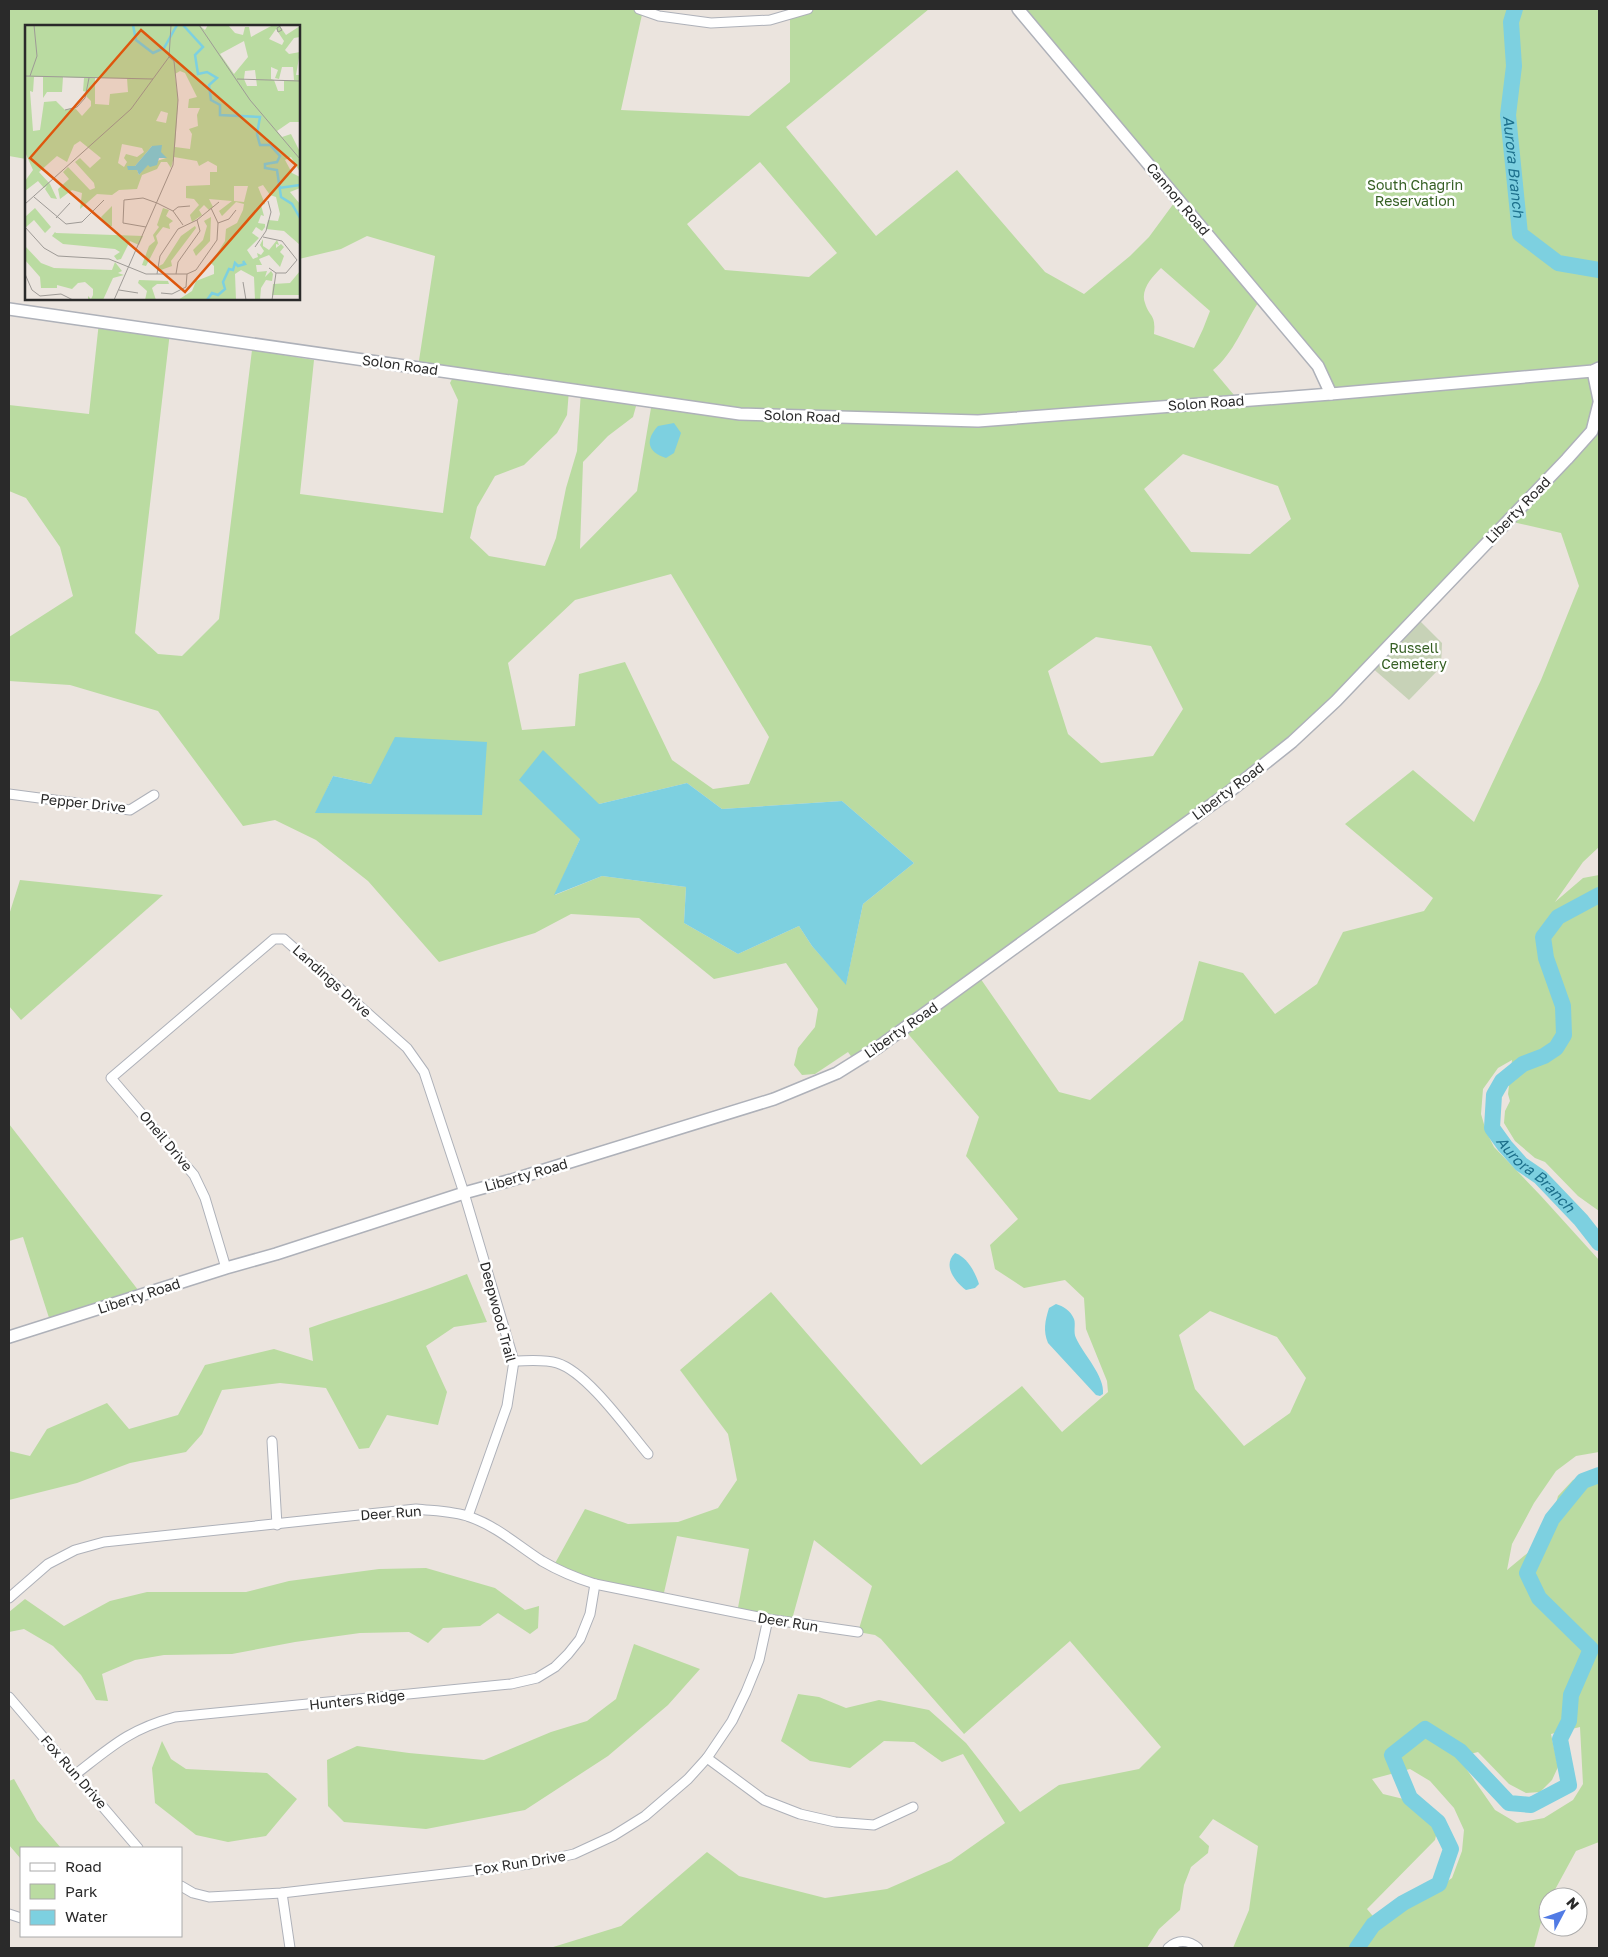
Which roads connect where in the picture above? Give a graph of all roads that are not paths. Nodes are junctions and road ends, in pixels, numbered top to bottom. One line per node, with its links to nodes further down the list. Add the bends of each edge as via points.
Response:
1 (639, 9): 2 (street, via 659,16 711,23 770,20)
2 (808, 9)
3 (1018, 9): 6 (street, Cannon Road, via 1318,366)
4 (9, 309): 6 (street, Solon Road, via 740,414 978,421)
5 (1596, 370): 6 (street, Solon Road); 7 (street, Liberty Road)
6 (1331, 394)
7 (1599, 401): 11 (street, Liberty Road, via 1592,431 1567,459 1336,702 1292,742 1229,792 877,1048 837,1074 774,1099)
8 (9, 794): 9 (street, Pepper Drive, via 130,810)
9 (154, 795)
10 (112, 1078): 11 (street, Landings Drive, via 274,939 284,939 417,1060 424,1072); 12 (street, Oneil Drive, via 194,1175 205,1198)
11 (464, 1193): 12 (street, Liberty Road); 14 (street, Deepwood Trail)
12 (226, 1268): 13 (street, Liberty Road)
13 (9, 1337)
14 (514, 1361): 16 (street, via 555,1362 571,1369 584,1379); 17 (street, Deepwood Trail, via 507,1406)
15 (272, 1441): 18 (street)
16 (648, 1454)
17 (468, 1516): 18 (street, Deer Run, via 416,1509); 19 (street, Deer Run, via 492,1526 568,1575)
18 (277, 1525): 20 (street, Deer Run, via 104,1542 75,1550 48,1564)
19 (595, 1584): 21 (street, Deer Run); 25 (street, Hunters Ridge, via 590,1614 580,1639 555,1667 537,1678 511,1684 175,1717 131,1732)
20 (9, 1598)
21 (768, 1619): 22 (street, Deer Run); 24 (street, Fox Run Drive, via 759,1660 746,1692 732,1721)
22 (858, 1632)
23 (9, 1697): 25 (street, Fox Run Drive)
24 (706, 1758): 26 (street, via 764,1800 800,1814 835,1822 874,1825); 29 (street, Fox Run Drive, via 645,1816 613,1836 574,1854 529,1864)
25 (76, 1774): 27 (street, Fox Run Drive)
26 (913, 1807)
27 (137, 1847)
28 (182, 1887): 29 (street, Fox Run Drive, via 209,1897)
29 (282, 1893): 30 (street)
30 (290, 1948)
31 (1168, 1948): 32 (street, via 1185,1942)
32 (1198, 1948)

